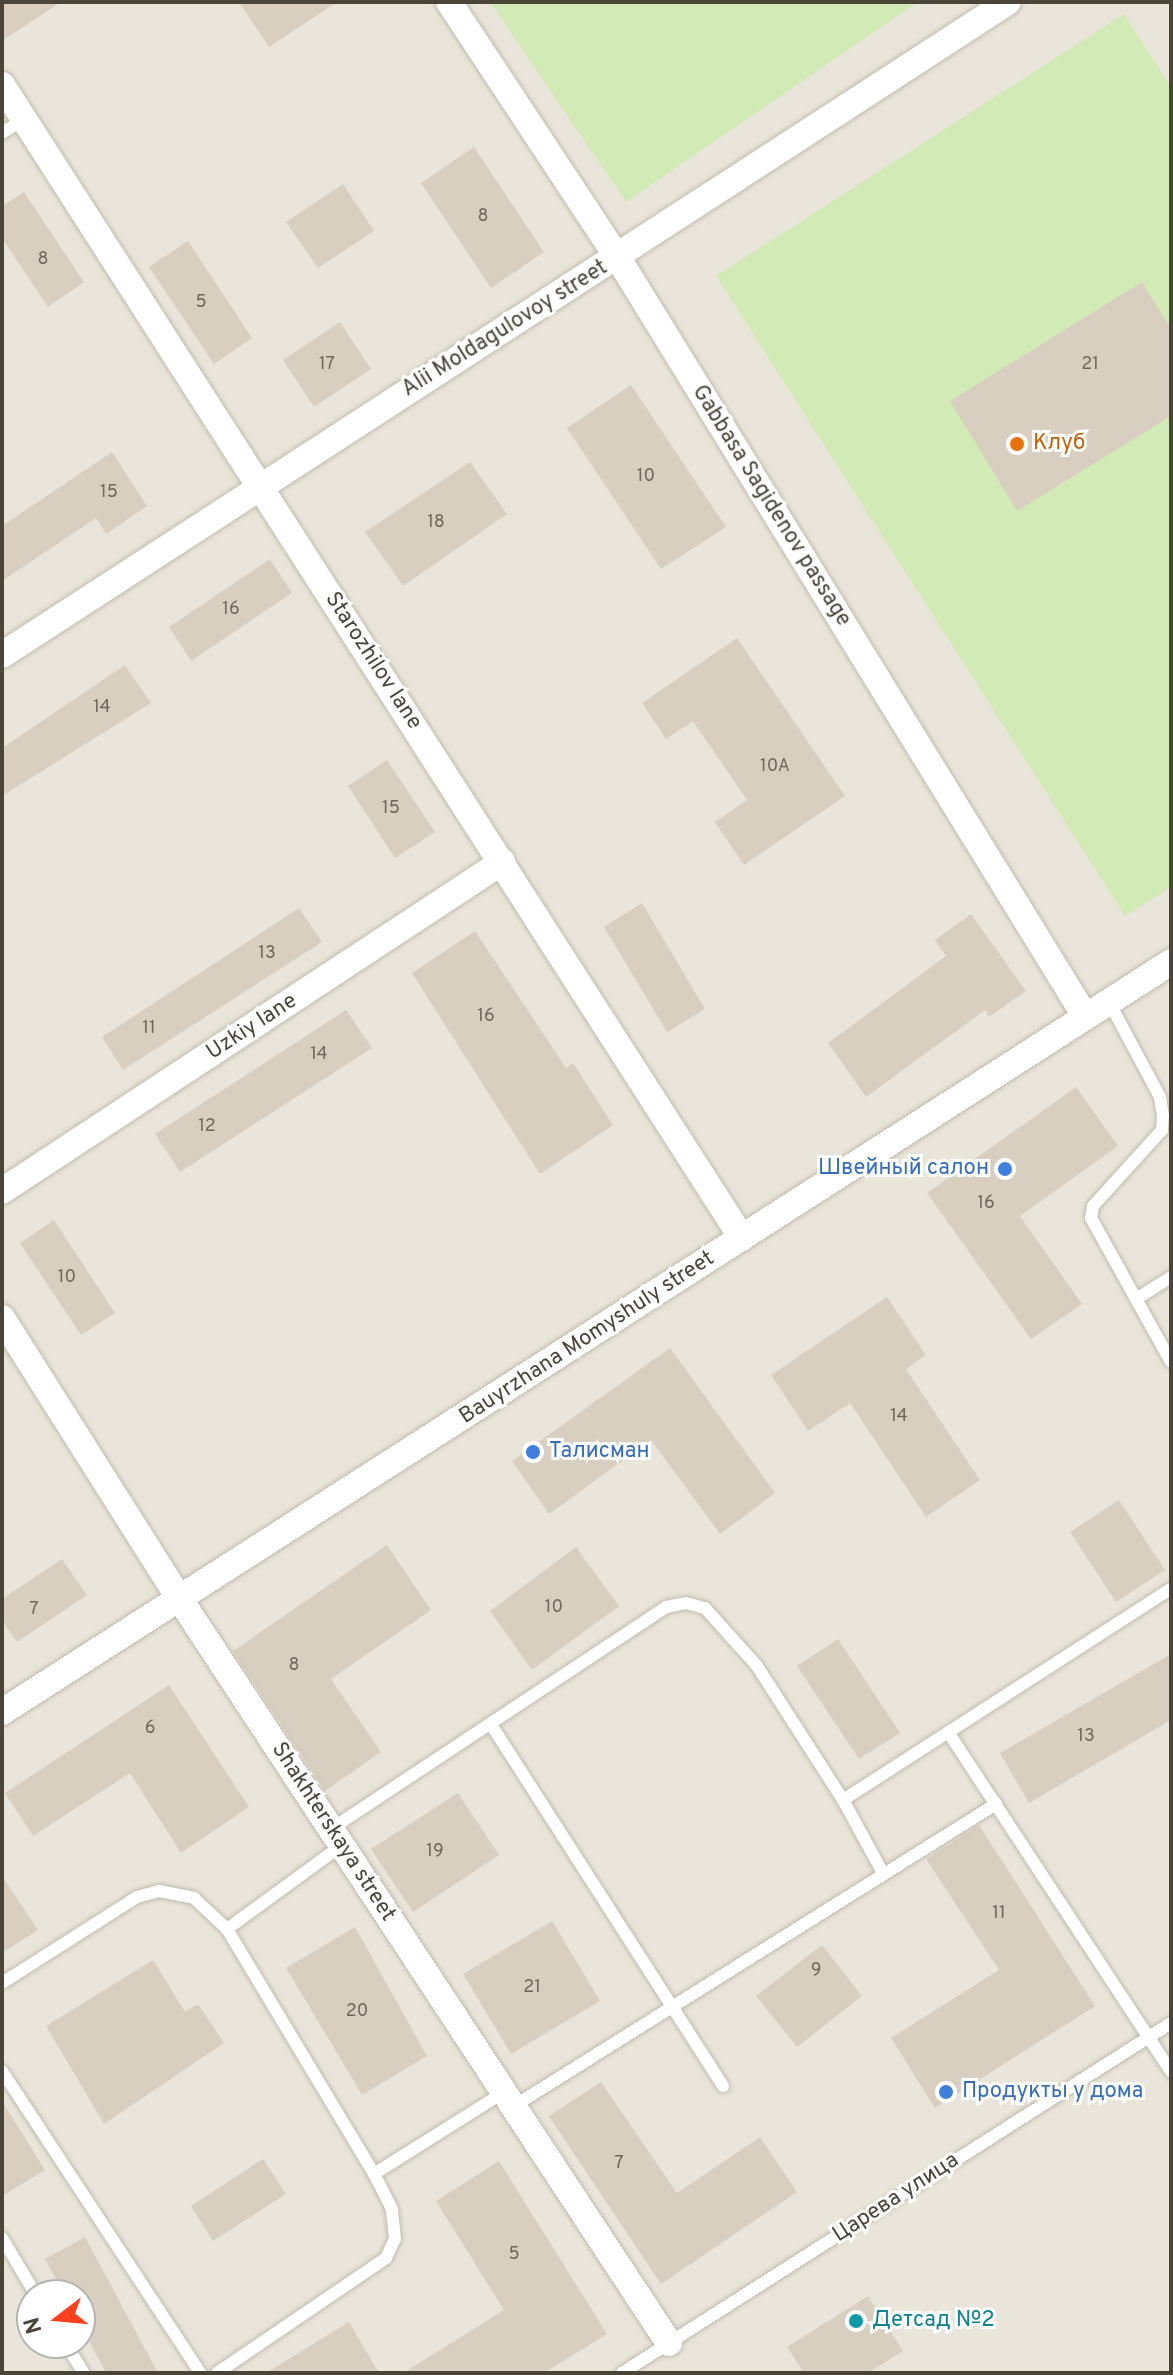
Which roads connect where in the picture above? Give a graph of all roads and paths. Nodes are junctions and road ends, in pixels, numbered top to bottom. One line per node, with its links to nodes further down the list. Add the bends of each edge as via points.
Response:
1 (449, 2): 6 (street, Gabbasa Sagidenov passage)
2 (1008, 2): 6 (street, Alii Moldagulovoy street)
3 (2, 85): 4 (street, Starozhilov lane)
4 (24, 119): 5 (lane); 7 (street, Starozhilov lane)
5 (2, 133)
6 (618, 258): 7 (street, Alii Moldagulovoy street); 12 (street, Gabbasa Sagidenov passage)
7 (260, 485): 8 (street, Alii Moldagulovoy street); 9 (street, Starozhilov lane)
8 (2, 655)
9 (502, 862): 13 (street, Uzkiy lane); 14 (street, Starozhilov lane)
10 (1171, 962): 11 (street, Bauyrzhana Momyshuly street)
11 (1109, 1002): 12 (street, Bauyrzhana Momyshuly street); 16 (lane, via 1160,1097 1163,1115 1162,1130 1093,1206 1091,1218)
12 (1085, 1016): 14 (street, Bauyrzhana Momyshuly street)
13 (2, 1191)
14 (742, 1238): 20 (street, Bauyrzhana Momyshuly street)
15 (1171, 1277): 16 (lane)
16 (1136, 1299): 18 (lane)
17 (2, 1318): 20 (street, Shakhterskaya street)
18 (1171, 1362)
19 (1171, 1589): 23 (lane)
20 (181, 1601): 21 (street, Bauyrzhana Momyshuly street); 26 (street, Shakhterskaya street)
21 (2, 1712)
22 (492, 1726): 24 (lane, via 666,1607 686,1603 705,1608 757,1666); 26 (lane); 30 (lane)
23 (950, 1735): 24 (lane); 25 (lane)
24 (843, 1800): 27 (lane)
25 (996, 1804): 27 (lane); 32 (lane)
26 (336, 1837): 28 (lane); 36 (street, Shakhterskaya street)
27 (883, 1873): 30 (lane)
28 (227, 1929): 29 (lane, via 194,1898 180,1892 148,1894); 37 (lane)
29 (2, 1983)
30 (667, 2006): 35 (lane); 36 (lane)
31 (1171, 2023): 32 (lane, Царева улица)
32 (1148, 2037): 34 (lane); 40 (lane, Царева улица)
33 (2, 2071): 41 (lane)
34 (1171, 2072)
35 (723, 2086)
36 (509, 2099): 37 (lane); 40 (street, Shakhterskaya street)
37 (374, 2174): 42 (lane, via 392,2209 395,2239 386,2258)
38 (2, 2238): 39 (lane)
39 (26, 2279)
40 (669, 2343): 43 (lane, Царева улица)
41 (200, 2373)
42 (217, 2373)
43 (622, 2373)

